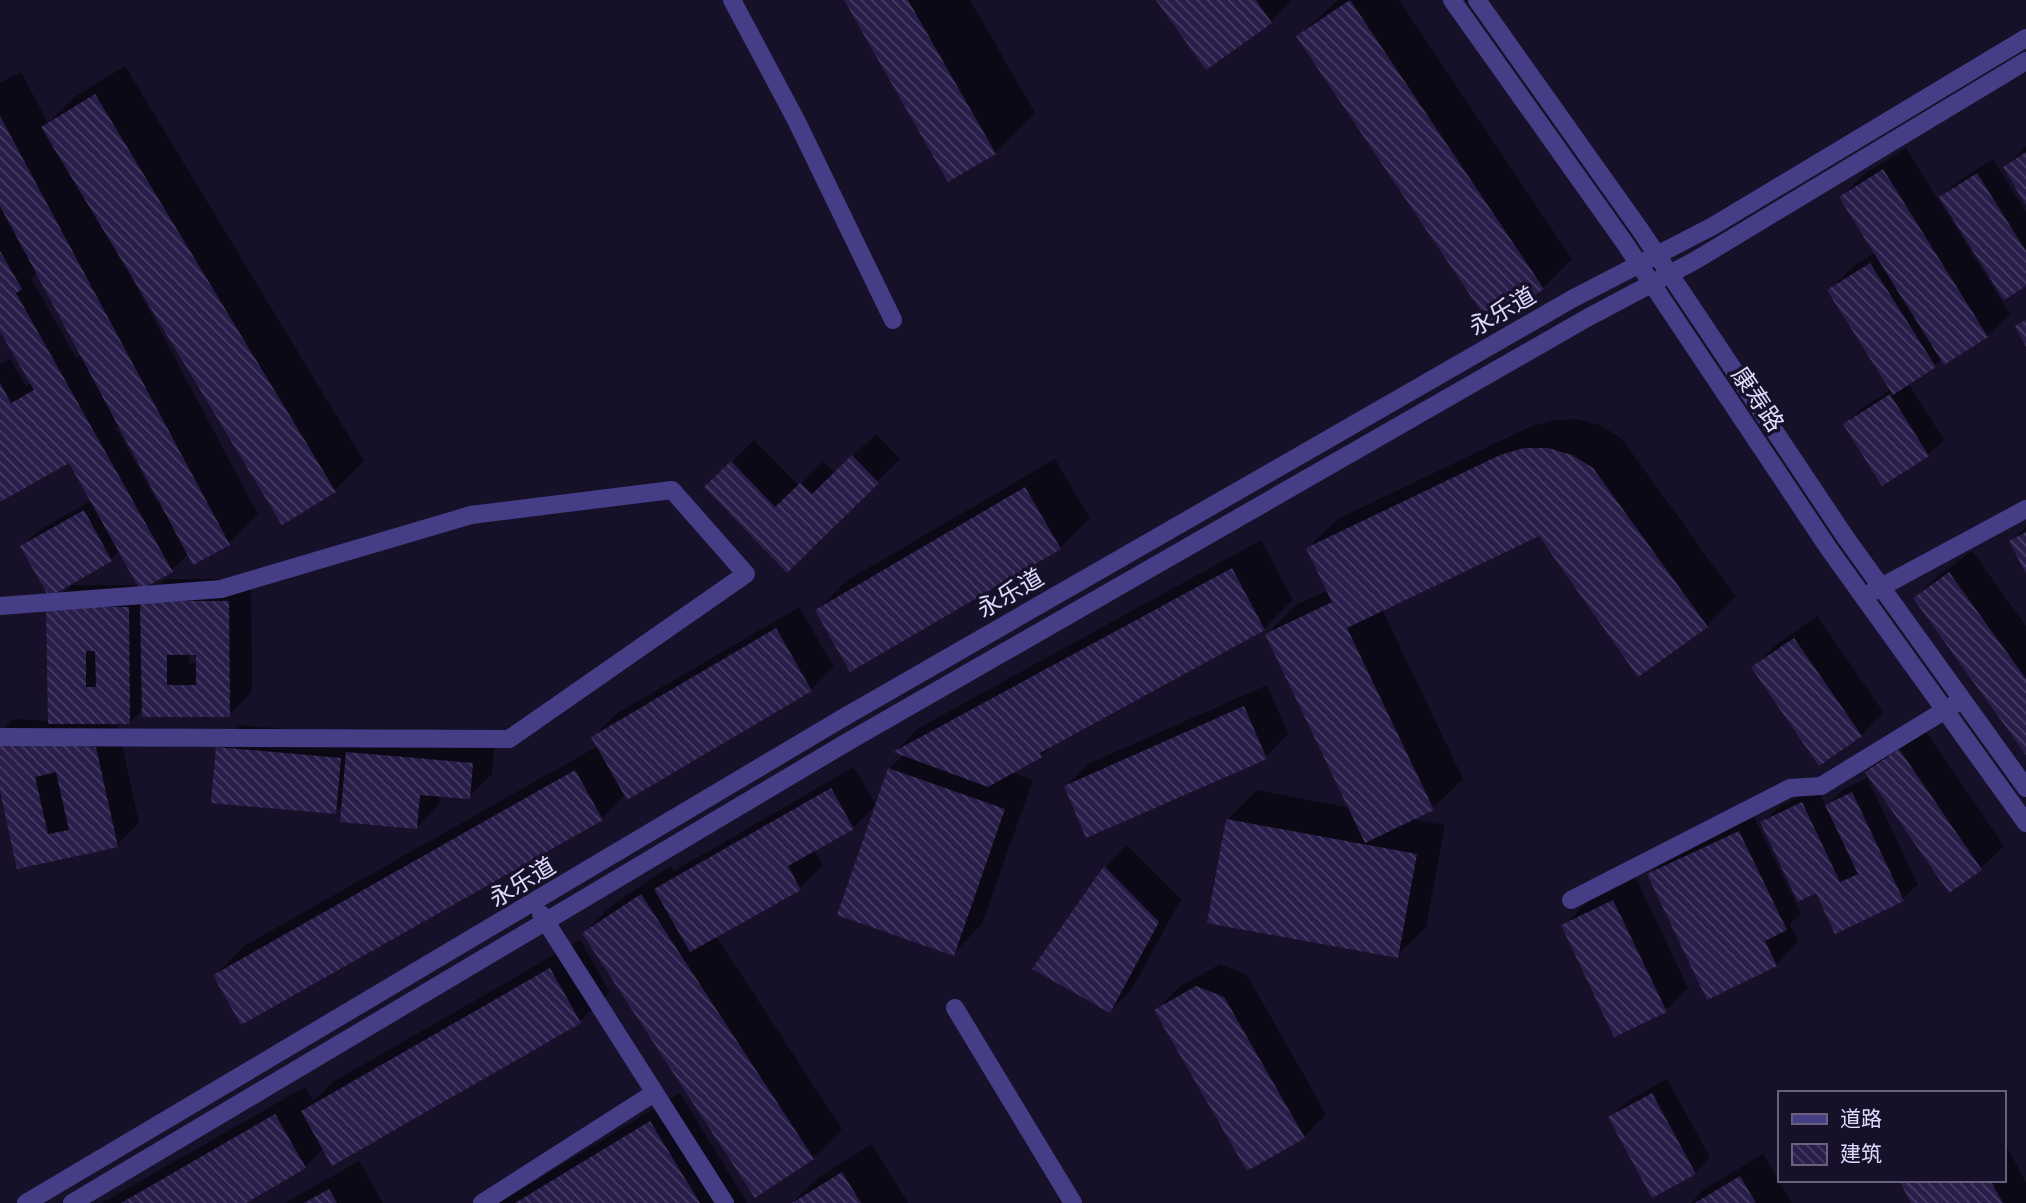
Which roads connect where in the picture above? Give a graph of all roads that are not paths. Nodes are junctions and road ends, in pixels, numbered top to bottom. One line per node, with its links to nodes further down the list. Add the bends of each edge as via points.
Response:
1 (732, 0): 10 (street)
2 (1452, 0): 7 (street, 康寿路)
3 (1477, 0): 6 (street, 康寿路)
4 (2026, 38): 6 (street, 永乐道)
5 (2026, 61): 8 (street, 永乐道)
6 (1657, 256): 7 (street, 永乐道); 8 (street, 康寿路)
7 (1639, 265): 9 (street, 康寿路); 21 (street, 永乐道, via 1572,299 841,719)
8 (1668, 274): 9 (street, 永乐道); 12 (street, 康寿路)
9 (1650, 283): 13 (street, 康寿路); 22 (street, 永乐道, via 874,727)
10 (893, 320)
11 (2026, 509): 12 (street)
12 (1881, 587): 13 (street); 15 (street, 康寿路)
13 (1863, 597): 16 (street, 康寿路)
14 (0, 606): 17 (street, via 222,589 471,515 672,489 746,574 509,739)
15 (1961, 700): 16 (street); 18 (street, 康寿路)
16 (1944, 710): 19 (street, 康寿路); 20 (street, via 1821,786 1790,788)
17 (0, 737)
18 (2026, 788)
19 (2026, 823)
20 (1571, 900)
21 (534, 903): 22 (street); 25 (street, 永乐道)
22 (546, 923): 24 (street); 26 (street, 永乐道)
23 (955, 1009): 29 (street)
24 (654, 1093): 27 (street); 28 (street)
25 (26, 1203)
26 (72, 1203)
27 (482, 1203)
28 (725, 1203)
29 (1073, 1203)

